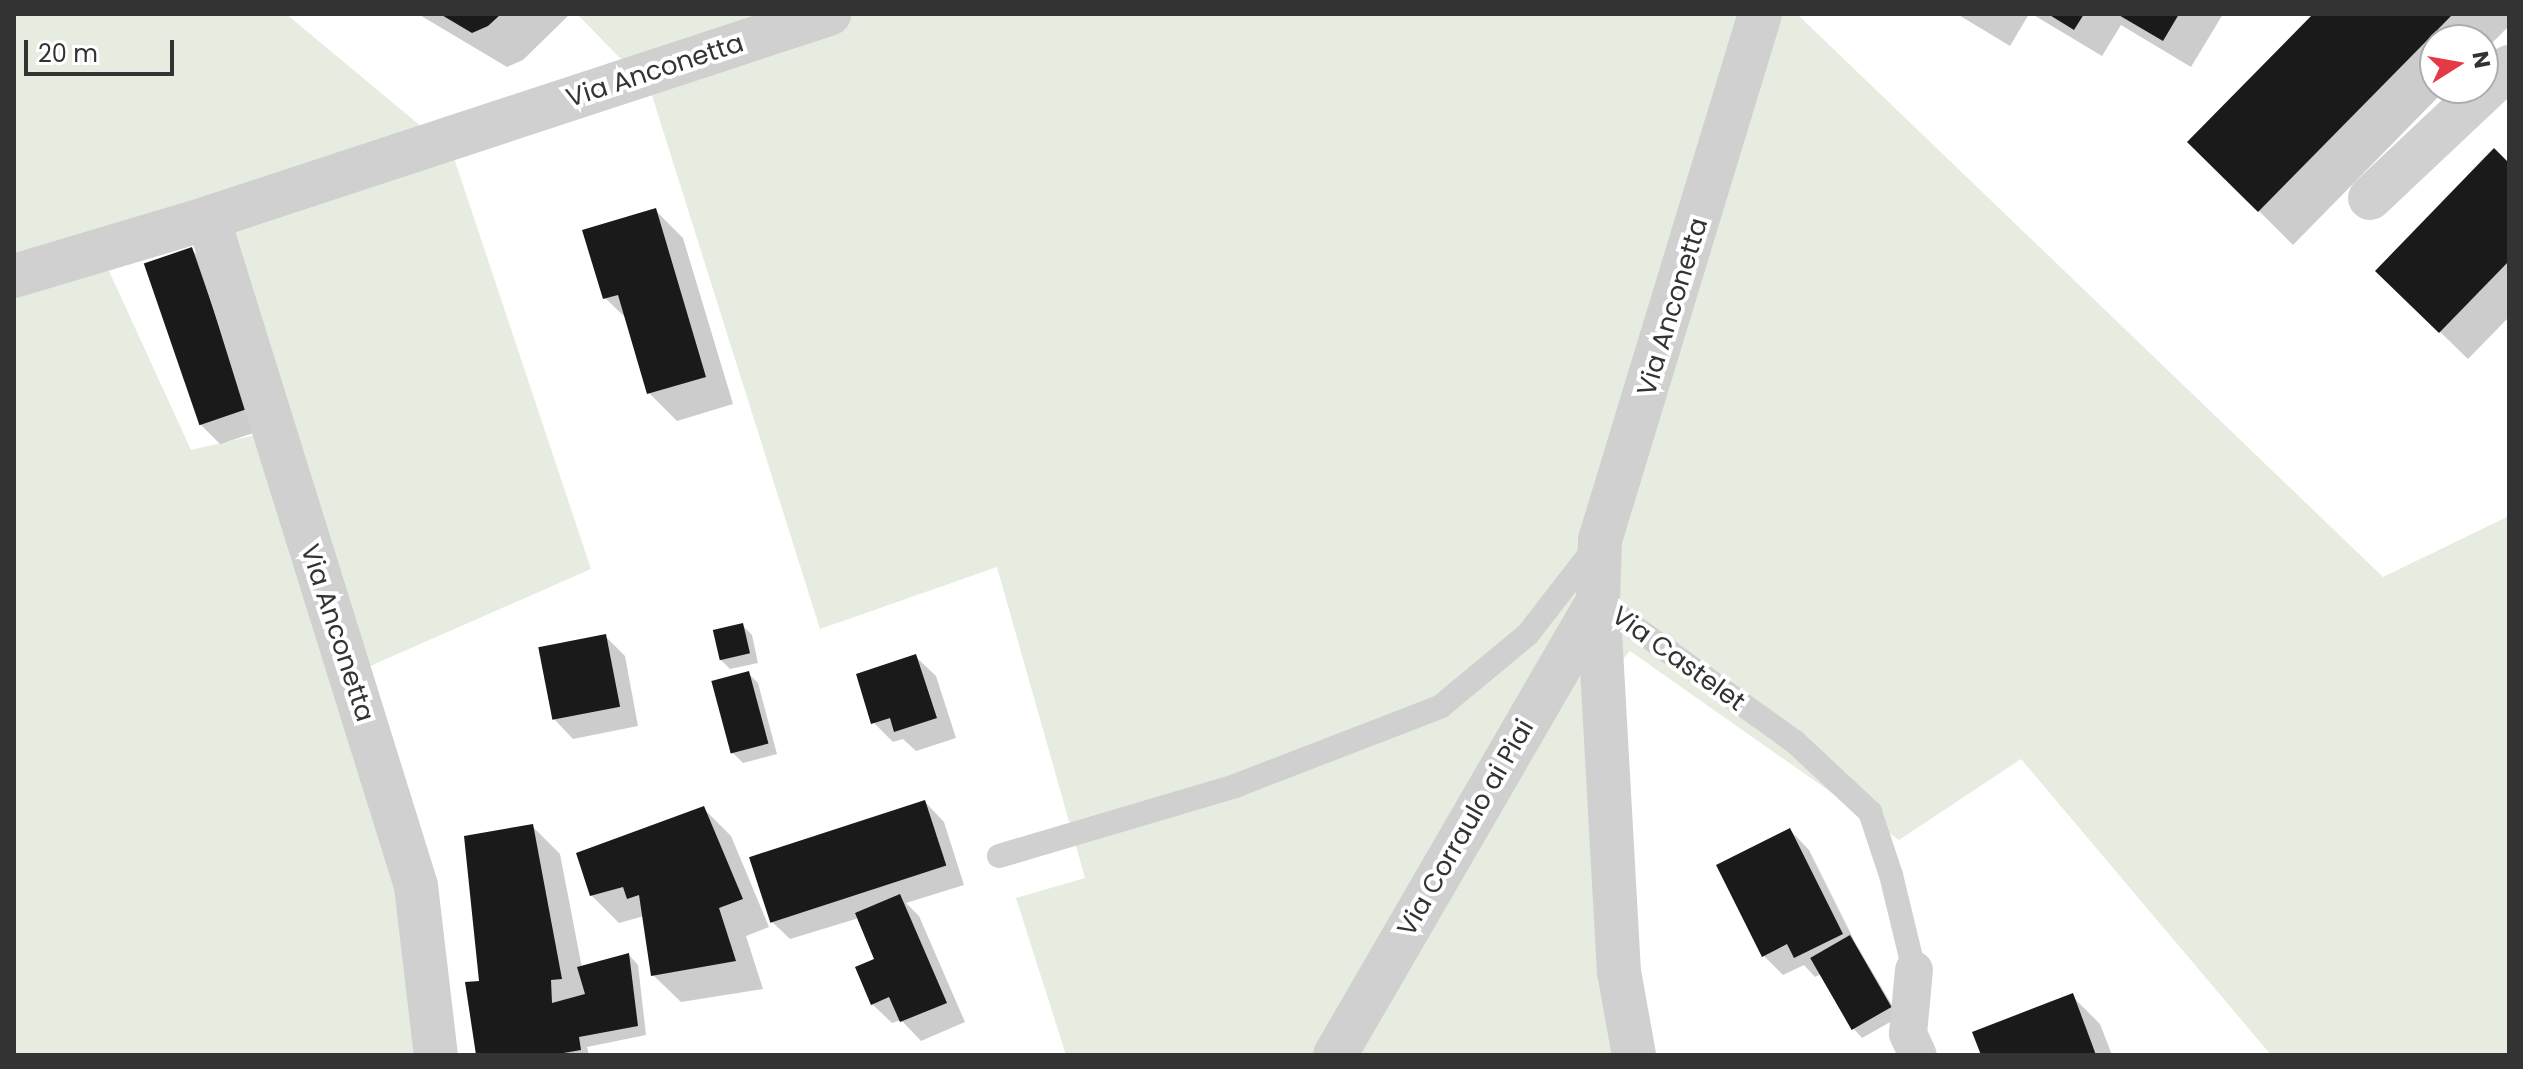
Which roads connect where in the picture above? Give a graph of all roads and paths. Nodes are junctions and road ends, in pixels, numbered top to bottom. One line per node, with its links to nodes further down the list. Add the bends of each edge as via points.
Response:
1 (829, 14): 5 (street, Via Anconetta)
2 (1760, 14): 7 (street, Via Anconetta)
3 (2509, 67): 4 (street)
4 (2370, 198)
5 (208, 218): 6 (street, Via Anconetta); 11 (street, Via Anconetta, via 416,886)
6 (18, 270)
7 (1600, 540): 8 (street, Via Anconetta); 9 (lane, via 1528,634 1440,707 1235,786)
8 (1598, 601): 10 (lane, Via Castelet, via 1795,742 1870,812); 12 (street, Via Corraulo ai Piai); 13 (street, Via Castelet, via 1619,972)
9 (999, 856)
10 (1914, 970): 14 (street, via 1908,1034)
11 (436, 1055)
12 (1335, 1055)
13 (1634, 1055)
14 (1918, 1055)

